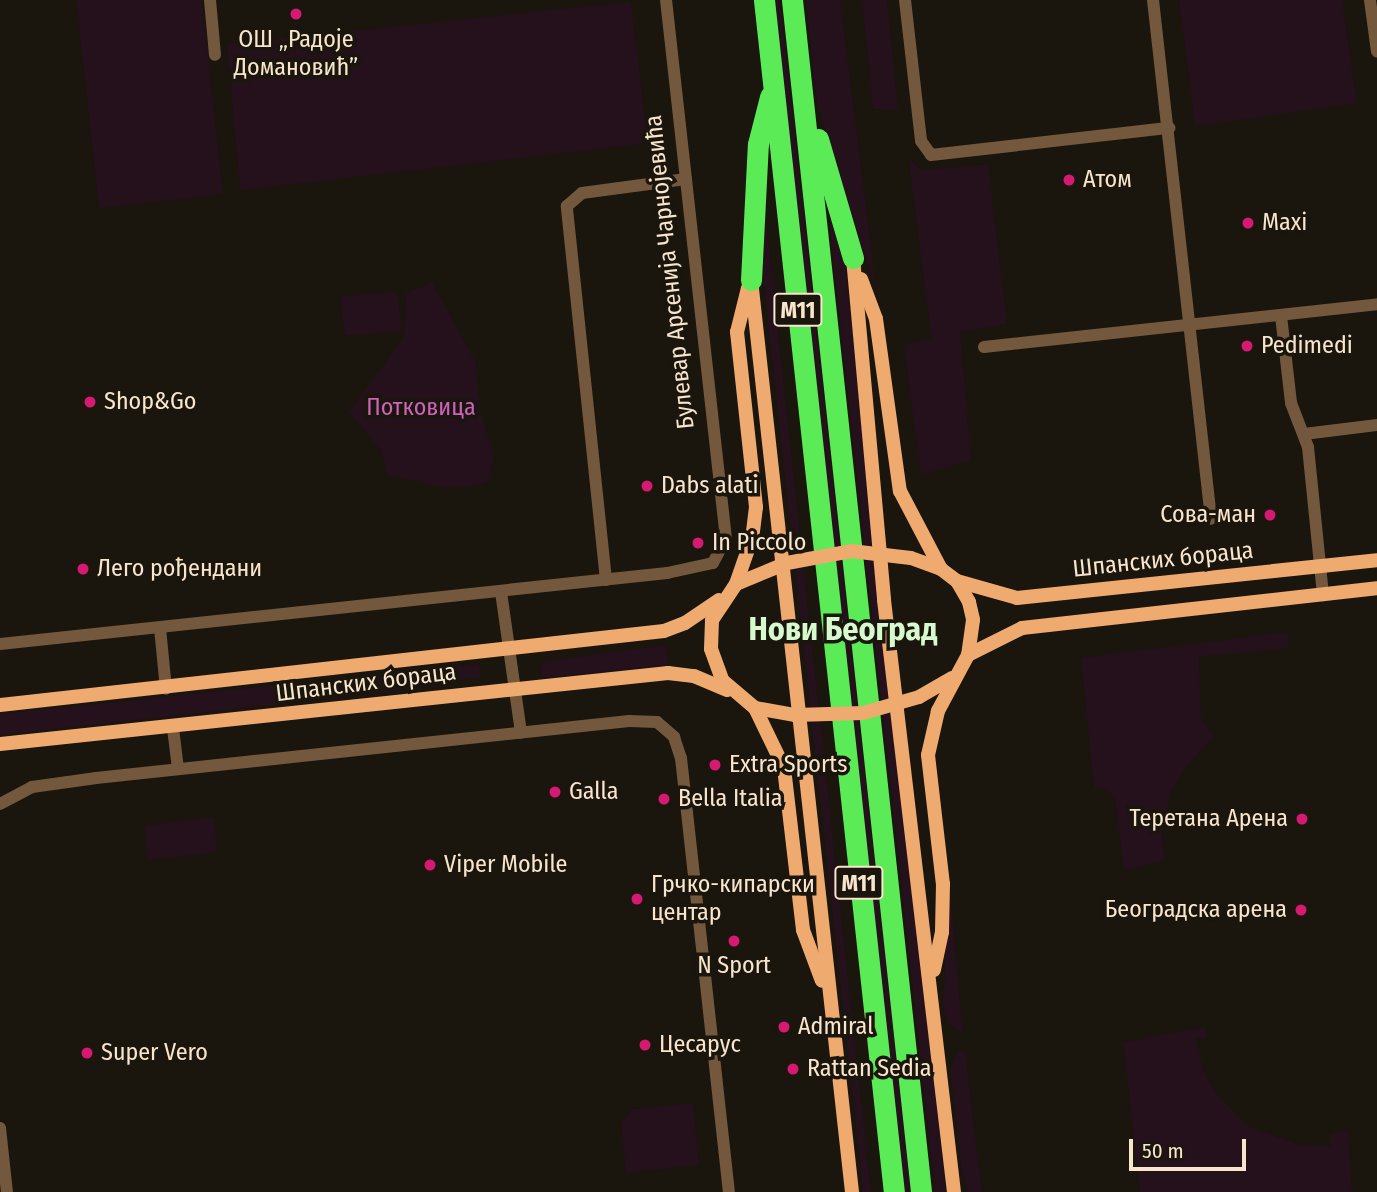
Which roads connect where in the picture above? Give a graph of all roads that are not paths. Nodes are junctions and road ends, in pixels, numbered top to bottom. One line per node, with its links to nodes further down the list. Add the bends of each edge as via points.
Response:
1 (209, 0): 9 (street)
2 (666, 0): 13 (street, Булевар Арсенија Чарнојевића)
3 (764, 0): 11 (highway, M11)
4 (792, 0): 10 (highway, M11)
5 (905, 0): 12 (street, via 921,141 931,155)
6 (1153, 0): 12 (street)
7 (1370, 0): 8 (street)
8 (1377, 52)
9 (215, 55)
10 (800, 71): 14 (highway); 56 (highway, M11)
11 (774, 85): 15 (highway, via 758,144); 55 (highway, M11)
12 (1169, 128): 18 (street)
13 (686, 180): 26 (street, Булевар Арсенија Чарнојевића, via 726,538 718,558 699,569); 26 (street, via 582,193 567,206)
14 (853, 258): 25 (street, via 876,319 900,491); 48 (street, via 884,600)
15 (751, 280): 28 (street, via 737,332 756,507 752,538); 49 (street)
16 (1377, 304): 17 (street)
17 (1281, 316): 18 (street); 21 (street, via 1291,403)
18 (1189, 326): 19 (street); 22 (street)
19 (984, 347)
20 (1377, 425): 21 (street)
21 (1304, 434): 24 (street)
22 (1211, 519)
23 (1377, 560): 24 (street, Шпанских бораца)
24 (1320, 566): 27 (street, Шпанских бораца, via 1017,598); 31 (street)
25 (942, 569): 27 (street); 28 (street, bridge, via 911,558 851,551 787,563)
26 (606, 580): 30 (street)
27 (957, 581): 36 (street, via 972,611 974,636)
28 (736, 584): 32 (street)
29 (1377, 588): 31 (street)
30 (501, 592): 33 (street); 35 (street)
31 (1323, 594): 36 (street, via 1022,628)
32 (723, 597): 35 (street, Шпанских бораца, via 685,624 664,631); 40 (street, via 712,620 711,649 722,680)
33 (160, 628): 34 (street); 38 (street)
34 (0, 644)
35 (509, 649): 38 (street, Шпанских бораца); 39 (street)
36 (968, 655): 37 (street)
37 (952, 678): 42 (street, bridge, via 919,696 863,713 795,715); 48 (street, via 931,731 928,755 943,884 942,932)
38 (166, 688): 41 (street, Шпанских бораца)
39 (515, 689): 40 (street, Шпанских бораца, via 668,673 710,681); 43 (street, Шпанских бораца); 44 (street)
40 (733, 693): 42 (street)
41 (0, 705)
42 (755, 708): 49 (street, via 784,768 803,930)
43 (173, 728): 45 (street, Шпанских бораца); 46 (street)
44 (521, 733): 46 (street); 53 (street, via 650,721 665,727 677,742)
45 (0, 744)
46 (178, 769): 47 (street, via 32,787)
47 (0, 804)
48 (931, 982): 51 (street)
49 (830, 1001): 54 (street)
50 (0, 1128): 52 (street)
51 (954, 1190)
52 (7, 1192)
53 (729, 1192)
54 (852, 1192)
55 (894, 1192)
56 (921, 1192)

